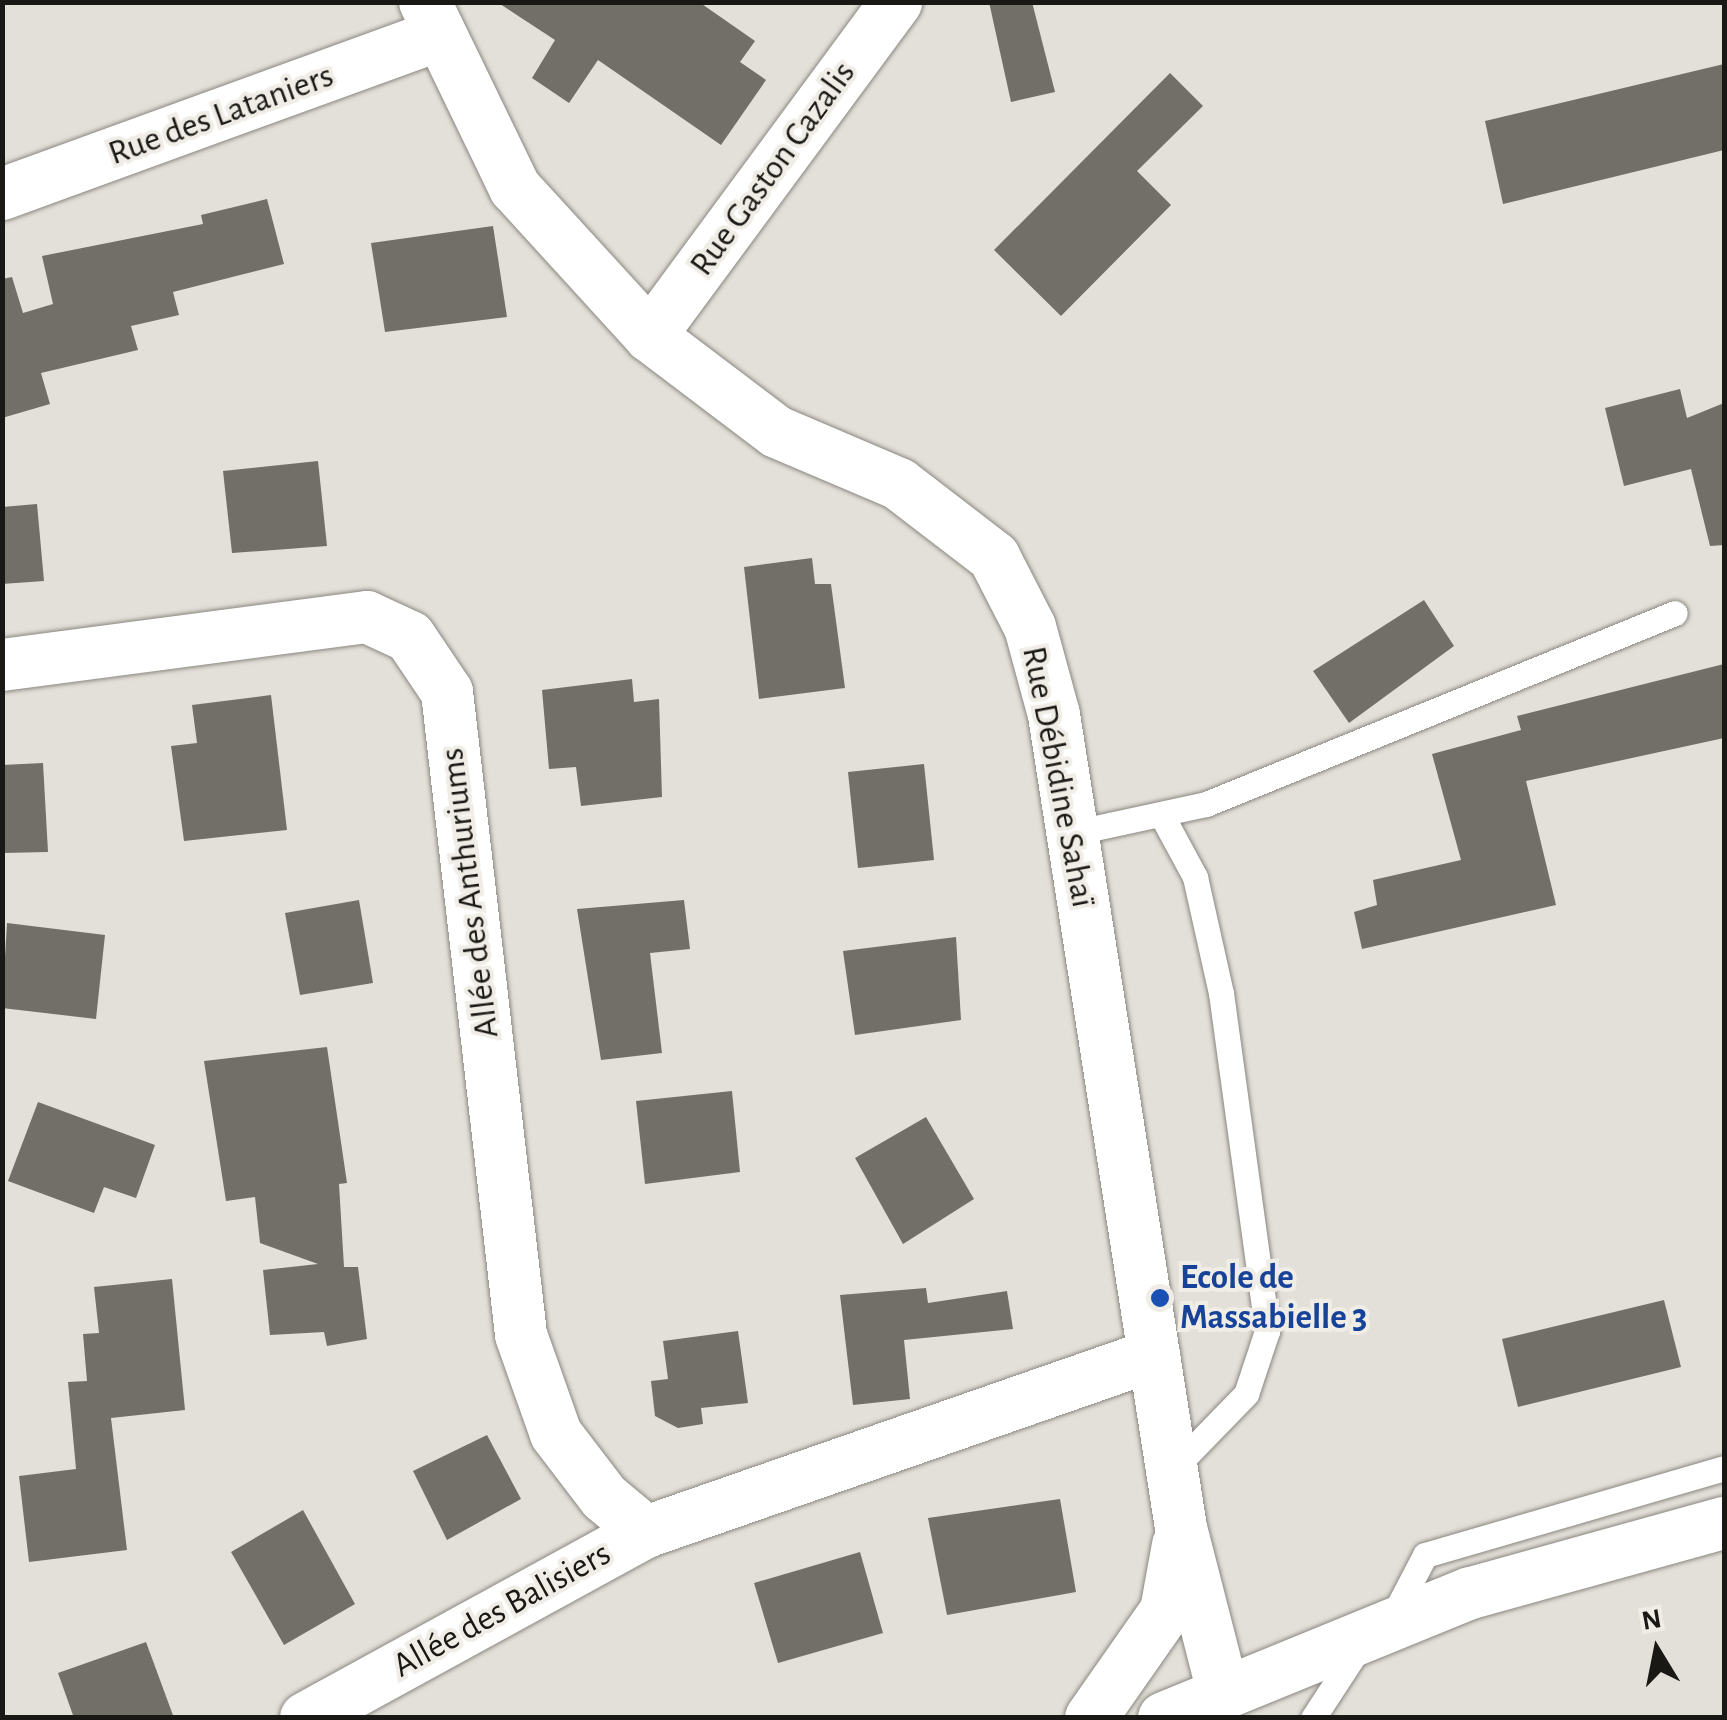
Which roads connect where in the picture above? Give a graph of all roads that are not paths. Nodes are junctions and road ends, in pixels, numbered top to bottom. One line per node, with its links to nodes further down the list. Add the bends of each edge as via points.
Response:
1 (896, 2): 4 (street, Rue Gaston Cazalis)
2 (432, 19): 3 (street, Rue des Lataniers); 4 (street, Rue Débidine Sahaï, via 515,188)
3 (2, 194)
4 (650, 336): 8 (street, Rue Débidine Sahaï, via 777,432 899,484 994,558 1034,645)
5 (1675, 614): 7 (lane, via 1206,804)
6 (2, 665): 14 (street, Allée des Anthuriums, via 366,617 410,637 447,692 521,1335 556,1434 604,1498)
7 (1161, 814): 8 (lane); 11 (lane, via 1195,878 1222,993 1267,1331 1246,1394)
8 (1072, 833): 9 (street, Rue Débidine Sahaï)
9 (1154, 1355): 11 (street, Rue Débidine Sahaï); 14 (street, Allée des Balisiers)
10 (1724, 1468): 15 (lane, via 1425,1555)
11 (1172, 1469): 13 (street, Rue Débidine Sahaï)
12 (1724, 1524): 15 (street, via 1471,1593)
13 (1181, 1528): 16 (street, Rue Débidine Sahaï); 18 (street, via 1166,1610)
14 (646, 1532): 17 (street, Allée des Balisiers)
15 (1377, 1631): 16 (street); 20 (lane)
16 (1230, 1704): 19 (street)
17 (306, 1718)
18 (1091, 1718)
19 (1164, 1718)
20 (1313, 1718)

